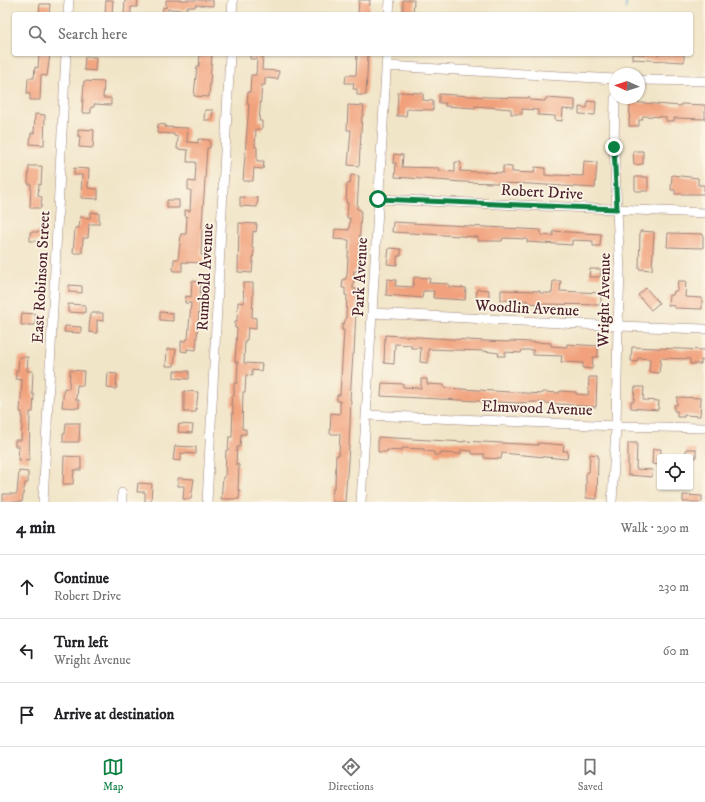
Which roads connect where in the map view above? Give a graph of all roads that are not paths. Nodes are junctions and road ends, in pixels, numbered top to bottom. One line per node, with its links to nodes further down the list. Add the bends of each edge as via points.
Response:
1 (68, 0): 4 (street)
2 (233, 0): 5 (street)
3 (390, 0): 6 (street)
4 (68, 12)
5 (232, 12)
6 (389, 12)
7 (66, 56): 24 (street, East Robinson Street)
8 (230, 56): 25 (street, Rumbold Avenue)
9 (387, 56): 10 (street, Park Avenue)
10 (386, 66): 11 (street); 15 (street, Park Avenue)
11 (609, 79)
12 (645, 80): 13 (street)
13 (705, 81)
14 (615, 104): 16 (street, Wright Avenue)
15 (378, 199): 16 (street, Robert Drive); 18 (street, Park Avenue)
16 (617, 209): 17 (street, Robert Drive); 19 (street, Wright Avenue, via 620,272)
17 (705, 213)
18 (372, 314): 19 (street, Woodlin Avenue); 21 (street, Park Avenue)
19 (618, 326): 20 (street, Woodlin Avenue); 22 (street, Wright Avenue)
20 (705, 329)
21 (367, 415): 22 (street, Elmwood Avenue); 26 (street, Park Avenue)
22 (616, 426): 23 (street, Elmwood Avenue); 27 (street, Wright Avenue)
23 (705, 428)
24 (43, 502)
25 (208, 502)
26 (361, 502)
27 (612, 502)

